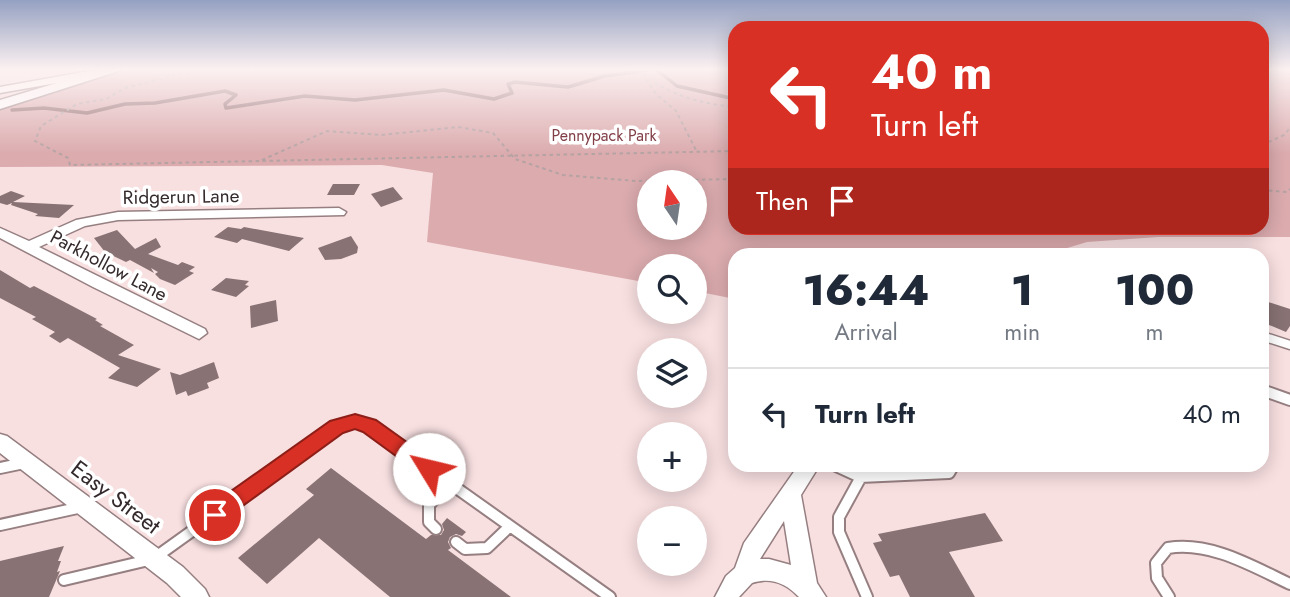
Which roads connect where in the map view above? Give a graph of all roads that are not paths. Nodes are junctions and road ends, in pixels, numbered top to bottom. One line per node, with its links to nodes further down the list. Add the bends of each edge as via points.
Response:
1 (339, 212): 3 (street, Ridgerun Lane, via 118,216 81,223)
2 (0, 232): 3 (street, Parkhollow Lane)
3 (30, 246): 4 (street, Parkhollow Lane)
4 (199, 333)
5 (1269, 338): 6 (lane)
6 (1290, 345)
7 (1269, 392): 8 (lane)
8 (1290, 400)
9 (0, 442): 10 (street, Easy Street)
10 (27, 463): 11 (lane); 19 (street, Easy Street)
11 (0, 468)
12 (805, 472): 18 (street)
13 (849, 472): 16 (lane)
14 (863, 472): 16 (lane)
15 (950, 472): 16 (lane)
16 (860, 477): 32 (lane, via 839,517 839,532)
17 (449, 483): 21 (lane); 22 (lane, via 429,505 429,522); 24 (lane, via 369,426 355,422 337,427)
18 (790, 494): 25 (street, via 752,550); 28 (street)
19 (85, 506): 20 (lane); 24 (street, Easy Street)
20 (1, 525)
21 (510, 526): 23 (lane, via 486,548 465,549); 30 (lane)
22 (436, 529)
23 (456, 542)
24 (153, 559): 26 (lane); 29 (street, Easy Street)
25 (744, 574): 28 (street, via 765,568 786,572); 31 (street)
26 (64, 580)
27 (1290, 584): 33 (lane, via 1218,553 1177,545 1158,556 1154,569)
28 (810, 591)
29 (197, 597)
30 (610, 597)
31 (727, 597)
32 (867, 597)
33 (1169, 597)

